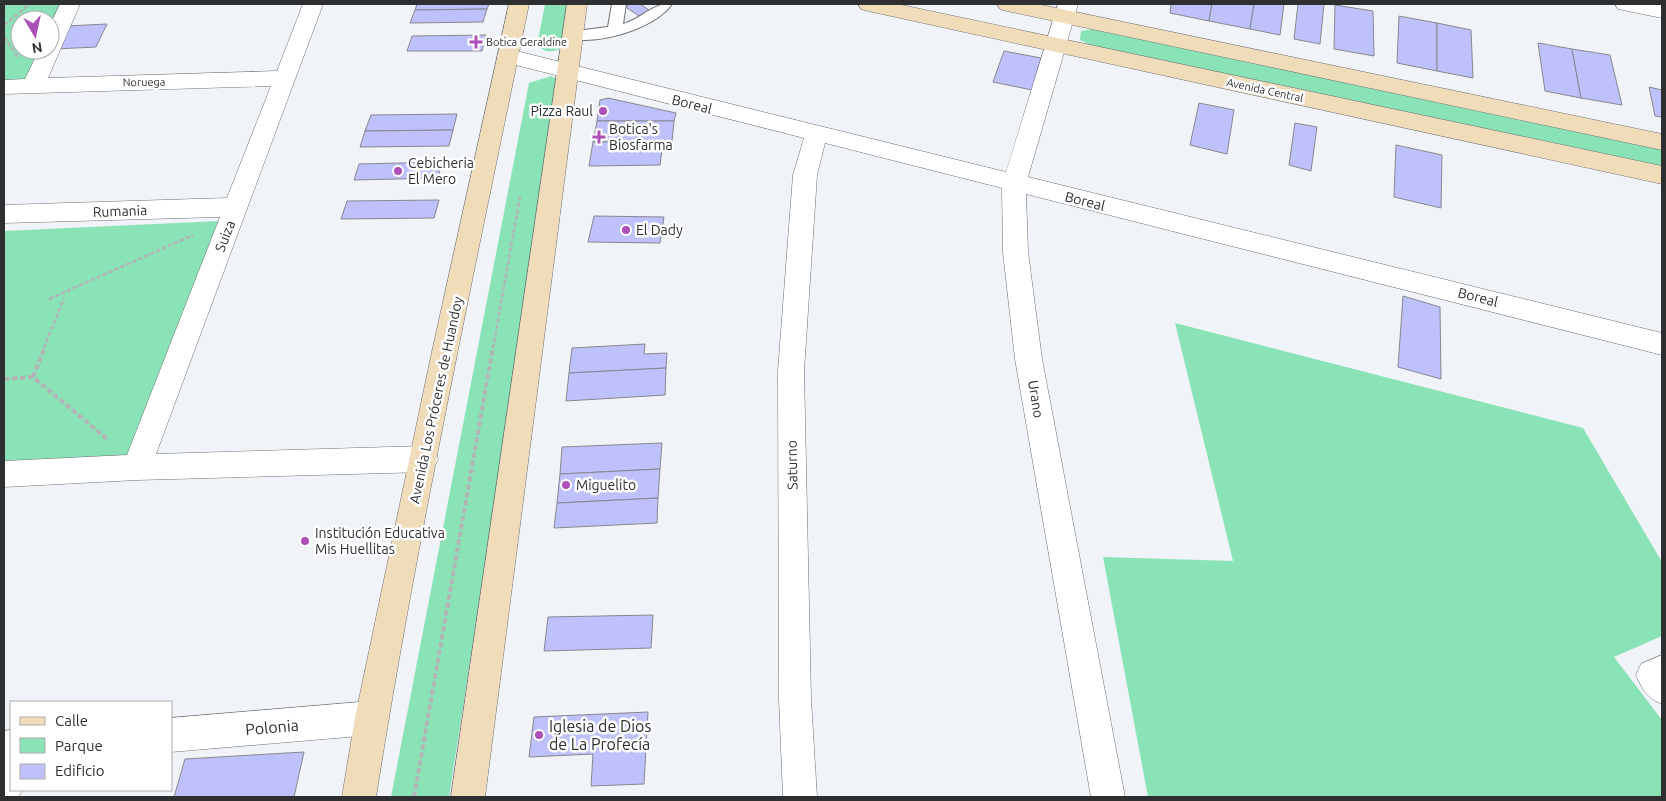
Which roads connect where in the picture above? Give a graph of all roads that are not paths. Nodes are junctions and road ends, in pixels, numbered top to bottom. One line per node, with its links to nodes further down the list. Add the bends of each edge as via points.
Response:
1 (70, 4): 18 (street)
2 (313, 4): 17 (street, Suiza)
3 (519, 4): 15 (main road, Avenida Los Próceres de Huandoy)
4 (577, 4): 13 (main road)
5 (620, 4): 12 (lane)
6 (665, 4): 12 (lane, via 648,20)
7 (868, 4): 14 (main road, Avenida Central)
8 (1007, 4): 10 (main road)
9 (1625, 4): 11 (street)
10 (1066, 10): 14 (street, Urano); 21 (main road)
11 (1662, 11)
12 (615, 31): 13 (lane)
13 (573, 34): 16 (main road)
14 (1057, 45): 22 (main road, Avenida Central); 23 (street, Urano)
15 (508, 56): 16 (street, Boreal); 27 (main road, Avenida Los Próceres de Huandoy)
16 (568, 73): 20 (street, Boreal); 37 (main road)
17 (285, 78): 18 (street, Noruega); 24 (street, Suiza)
18 (34, 84): 19 (street, Noruega)
19 (4, 87)
20 (816, 134): 23 (street, Boreal); 38 (street, Saturno, via 805,175 791,371 795,699)
21 (1662, 142)
22 (1662, 175)
23 (1014, 184): 26 (street, Boreal); 39 (street, Urano, via 1013,214 1022,304 1037,410)
24 (236, 207): 25 (street, Rumania); 28 (street, Suiza)
25 (4, 214)
26 (1662, 344)
27 (424, 458): 28 (street); 32 (main road, Avenida Los Próceres de Huandoy)
28 (137, 467): 29 (street)
29 (4, 474)
30 (1662, 671): 31 (street, via 1652,675)
31 (1662, 688)
32 (372, 718): 33 (street, Polonia); 36 (main road, Avenida Los Próceres de Huandoy)
33 (172, 735)
34 (10, 775): 35 (street)
35 (4, 793)
36 (359, 797)
37 (468, 797)
38 (800, 797)
39 (1108, 797)

